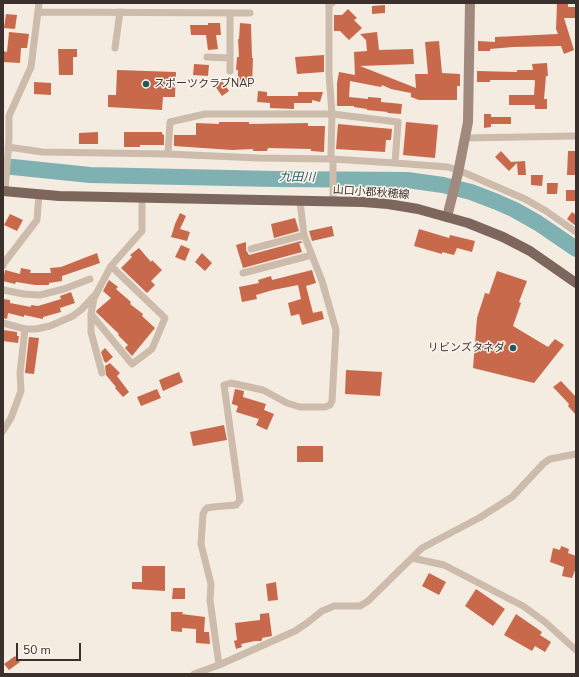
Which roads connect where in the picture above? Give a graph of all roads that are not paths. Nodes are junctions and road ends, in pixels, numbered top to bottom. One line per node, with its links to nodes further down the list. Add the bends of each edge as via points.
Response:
1 (39, 3): 4 (street)
2 (332, 3): 12 (street, via 329,4 328,24)
3 (470, 3): 14 (street, via 469,100)
4 (38, 12): 5 (street); 15 (street, via 31,67 9,116)
5 (120, 12): 6 (street); 8 (street)
6 (230, 13): 7 (street); 10 (street)
7 (250, 13)
8 (116, 48)
9 (207, 57): 10 (street)
10 (230, 58): 11 (street)
11 (230, 71)
12 (332, 114): 16 (street, via 205,114 170,122); 17 (street); 18 (street, via 398,122)
13 (576, 136): 14 (street)
14 (465, 138): 19 (street)
15 (8, 150): 16 (street); 20 (street)
16 (168, 154): 17 (street)
17 (333, 161): 18 (street); 23 (street)
18 (395, 163): 19 (street, via 448,167)
19 (458, 171): 25 (street); 26 (street, via 525,199)
20 (4, 188): 21 (main road, 山口小郡秋穂線)
21 (39, 194): 22 (main road, 山口小郡秋穂線); 30 (street, via 37,220)
22 (142, 197): 24 (main road, 山口小郡秋穂線); 31 (street, via 142,231)
23 (333, 197): 24 (main road, 山口小郡秋穂線); 25 (main road, 山口小郡秋穂線, via 418,209)
24 (300, 201): 27 (street)
25 (447, 217): 34 (main road, 山口小郡秋穂線, via 503,237 530,251)
26 (576, 232)
27 (304, 235): 28 (street); 29 (street)
28 (251, 250)
29 (312, 255): 32 (street); 45 (street, via 336,330 330,405 300,406 287,403 263,390 231,383 224,385 240,500 236,505 205,510 201,544 211,584 210,600)
30 (3, 266)
31 (110, 266): 36 (street); 37 (street, via 165,318 152,349 132,364)
32 (243, 273)
33 (90, 279): 35 (street, via 40,295)
34 (576, 283)
35 (3, 290)
36 (96, 294): 37 (street); 39 (street, via 82,309 63,321 36,329)
37 (91, 314): 40 (street, via 91,332)
38 (3, 323): 39 (street)
39 (25, 329): 41 (street, via 20,373 21,391)
40 (102, 373)
41 (3, 431)
42 (576, 454): 43 (street, via 550,459 512,497 479,518 422,548)
43 (412, 558): 44 (street, via 444,565 523,606); 45 (street, via 360,606 334,606 322,611 295,631)
44 (576, 650)
45 (219, 665): 46 (street)
46 (194, 674)

